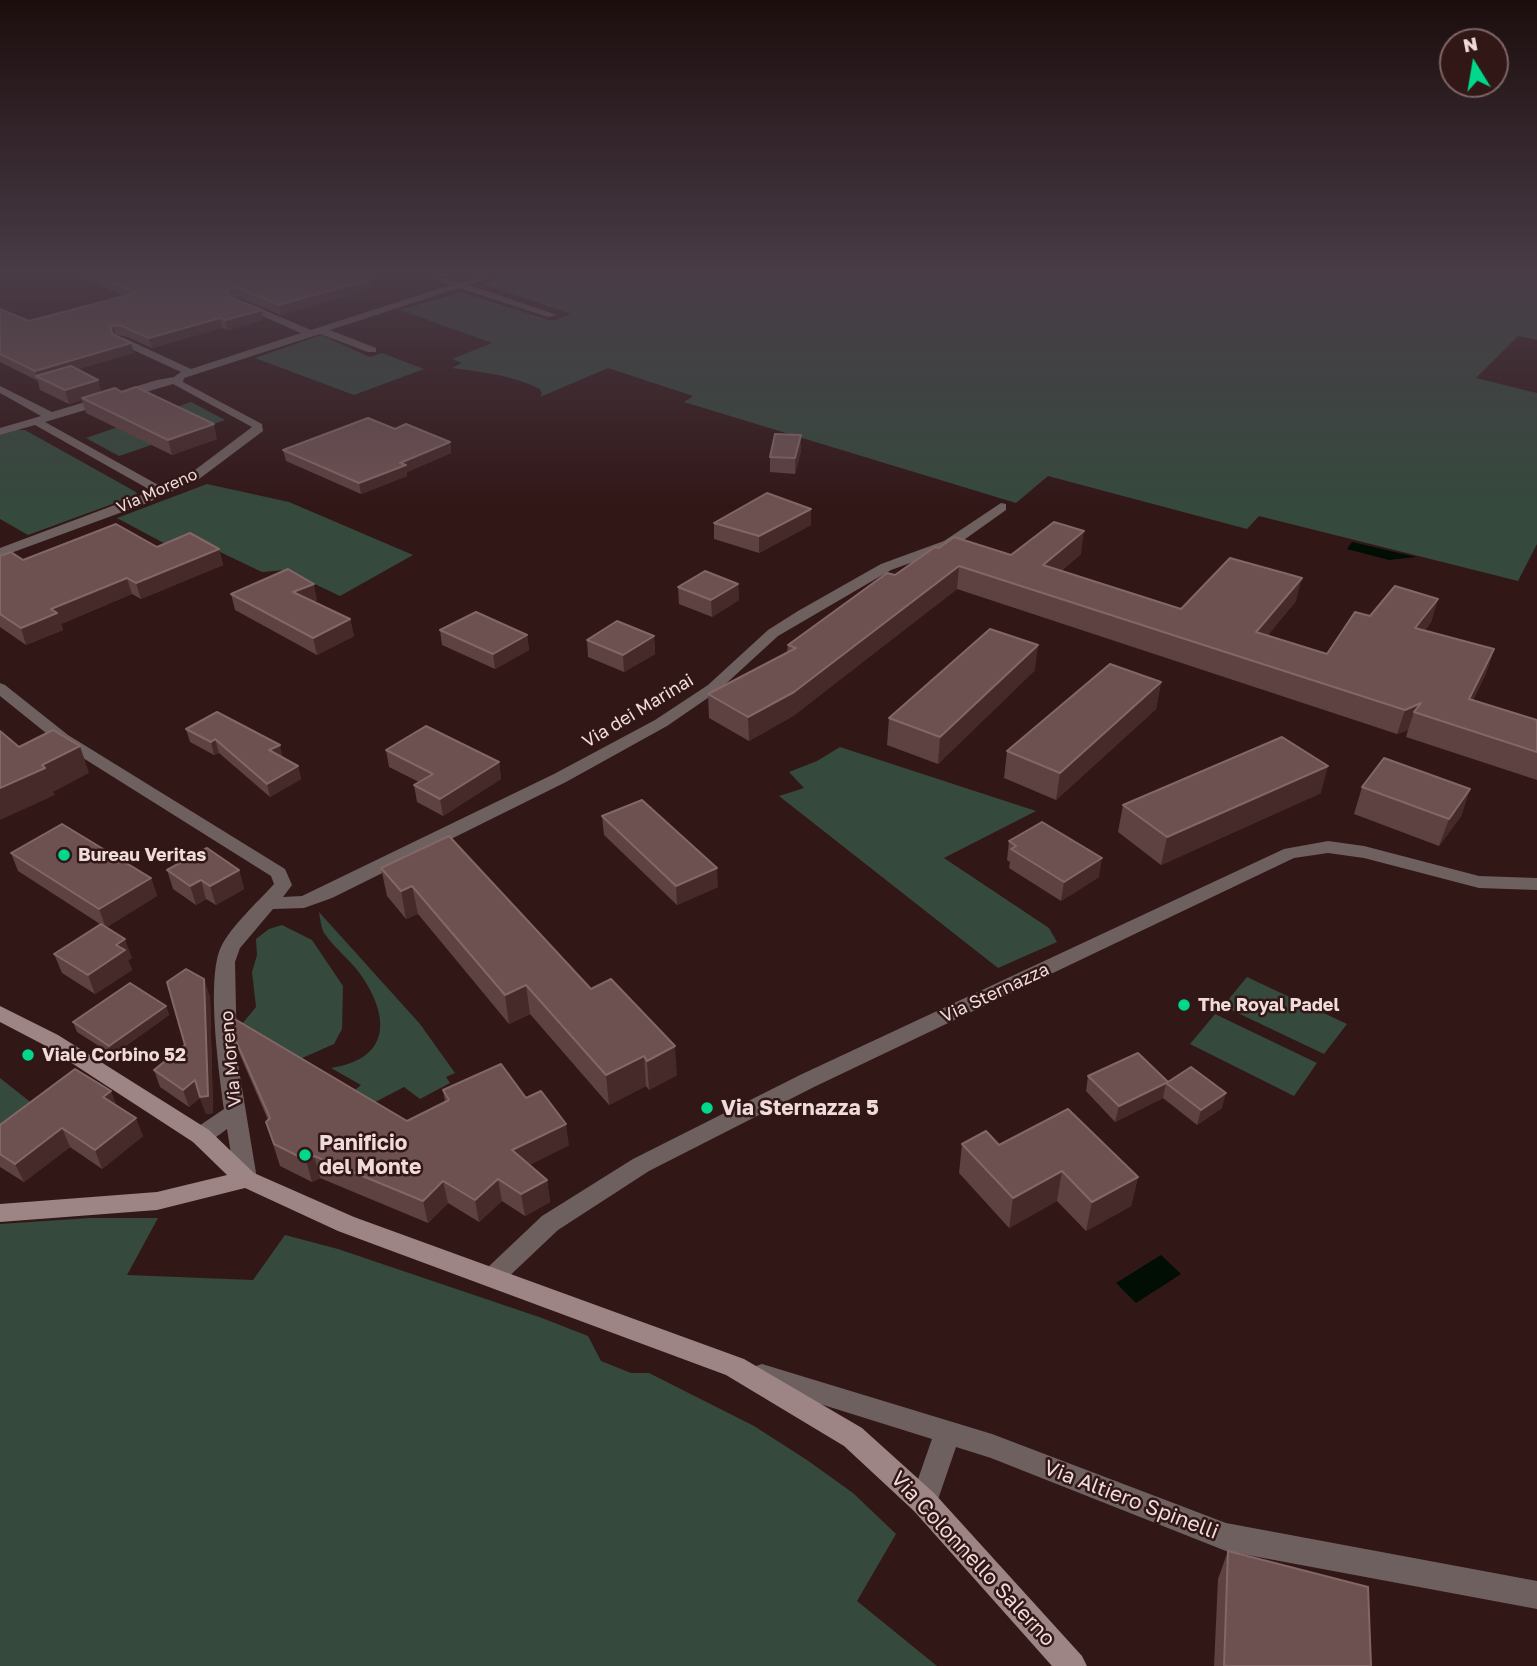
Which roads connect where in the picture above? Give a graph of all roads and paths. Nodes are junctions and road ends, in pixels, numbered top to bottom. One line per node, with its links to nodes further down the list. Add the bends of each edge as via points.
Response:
1 (147, 353): 3 (street)
2 (248, 353): 3 (street)
3 (189, 372): 4 (street)
4 (177, 380): 6 (street); 9 (street, Via Moreno, via 258,426 195,475)
5 (0, 389): 6 (street)
6 (52, 417): 7 (street)
7 (36, 421): 8 (street); 9 (street)
8 (0, 432)
9 (160, 491): 11 (street, Via Moreno)
10 (1001, 507): 14 (street, Via dei Marinai, via 949,544 886,567 773,633 713,688 662,723 325,894 304,902)
11 (0, 553)
12 (0, 688): 14 (street, Via Moreno, via 62,738 279,873 283,885)
13 (1537, 884): 20 (street, Via Sternazza, via 1479,881 1328,847 1290,853 807,1081 641,1165 550,1223)
14 (270, 903): 16 (street, Via Moreno, via 231,946 225,962 227,1058)
15 (0, 1013): 17 (main road, Via Colonnello Salerno, via 51,1040)
16 (235, 1112): 17 (street); 18 (street, Via Moreno)
17 (201, 1136): 18 (main road, Via Colonnello Salerno)
18 (246, 1179): 19 (main road, via 157,1201); 20 (main road, Via Colonnello Salerno, via 345,1224)
19 (0, 1213)
20 (494, 1276): 21 (main road, Via Colonnello Salerno)
21 (735, 1367): 22 (street, Via Altiero Spinelli); 23 (main road, Via Colonnello Salerno, via 853,1437)
22 (947, 1433): 23 (street); 24 (street, Via Altiero Spinelli, via 992,1446 1226,1537)
23 (924, 1502): 25 (main road, Via Colonnello Salerno)
24 (1537, 1595)
25 (1072, 1666)

